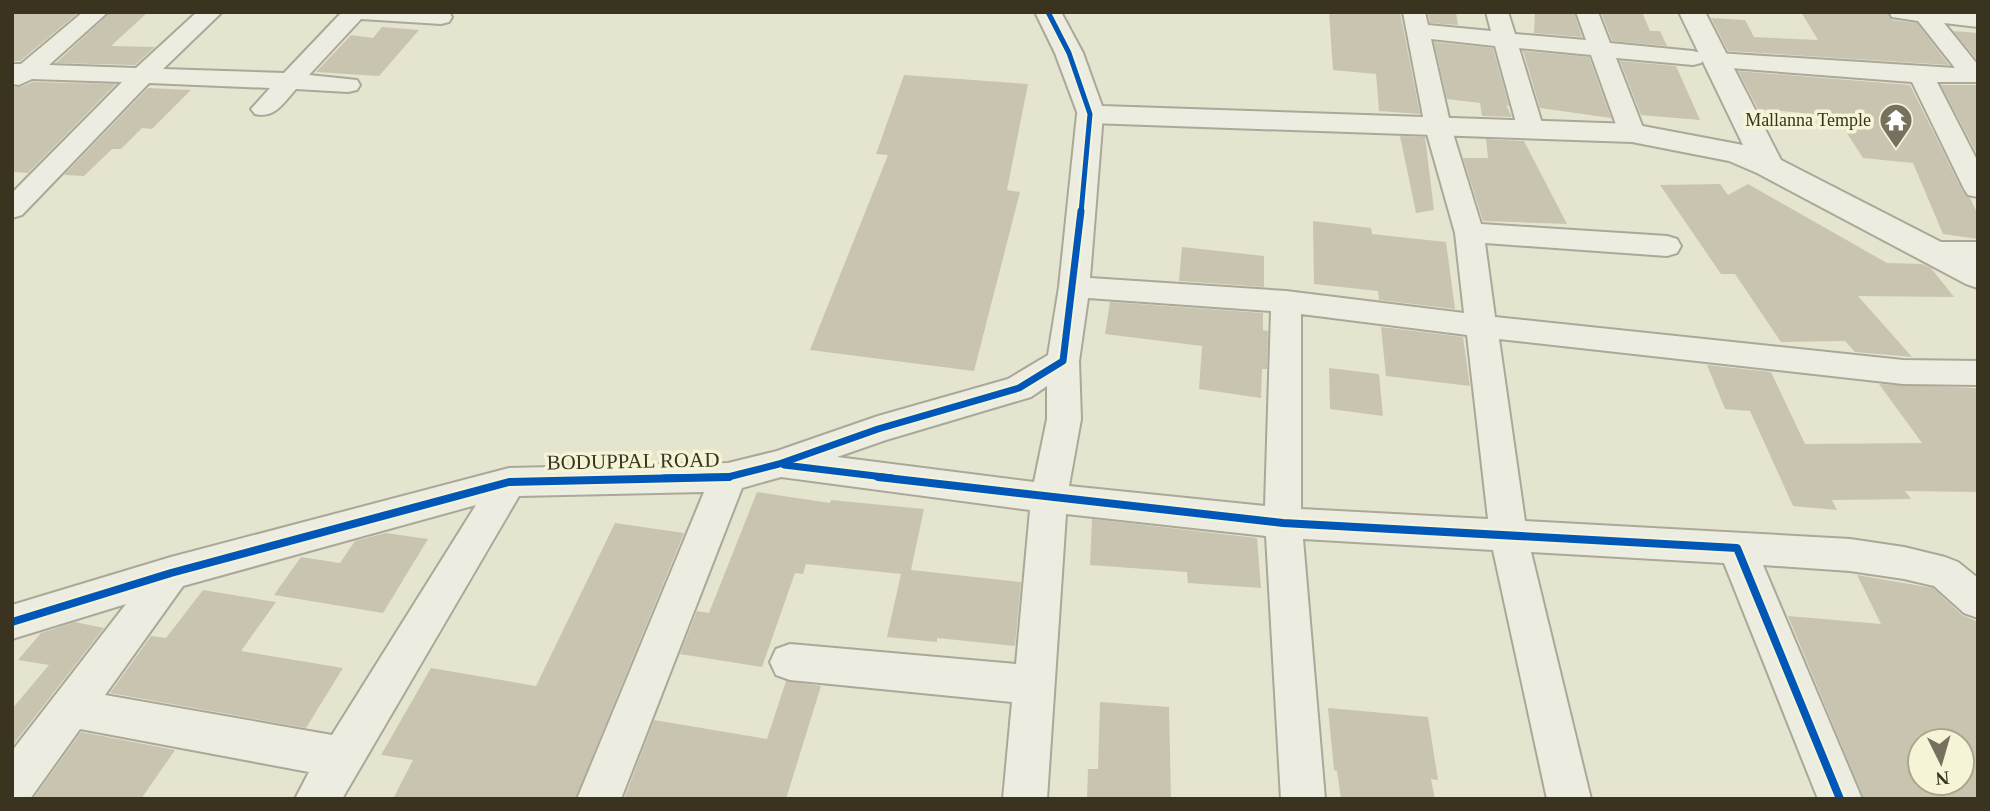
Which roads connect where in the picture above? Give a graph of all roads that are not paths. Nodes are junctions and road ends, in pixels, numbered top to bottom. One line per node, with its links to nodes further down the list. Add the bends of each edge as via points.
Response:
1 (97, 12): 16 (street)
2 (211, 12): 17 (street)
3 (1048, 12): 23 (street, via 1069,53)
4 (1497, 12): 13 (street)
5 (1587, 12): 14 (street)
6 (1671, 12): 15 (street)
7 (1692, 12): 15 (street)
8 (1900, 12): 9 (street)
9 (1924, 15): 11 (street); 19 (street)
10 (441, 17): 20 (street, via 355,12)
11 (1978, 20)
12 (1415, 22): 13 (street); 24 (street)
13 (1504, 40): 14 (street); 26 (street)
14 (1601, 49): 15 (street); 27 (street)
15 (1705, 59): 18 (street); 29 (street); 30 (street)
16 (17, 75): 17 (street)
17 (143, 75): 20 (street); 32 (street)
18 (1921, 75): 19 (street); 25 (street)
19 (1975, 75)
20 (290, 81): 21 (street); 22 (street)
21 (348, 85)
22 (264, 109)
23 (1090, 114): 24 (street); 38 (street)
24 (1438, 127): 26 (street); 33 (street)
25 (1947, 129): 28 (street); 31 (street)
26 (1531, 130): 27 (street)
27 (1632, 133): 29 (street)
28 (1978, 135)
29 (1737, 153): 30 (street)
30 (1768, 166): 35 (street)
31 (1977, 186)
32 (12, 209)
33 (1469, 233): 34 (street); 40 (street)
34 (1667, 246)
35 (1935, 253): 36 (street); 37 (street)
36 (1978, 253)
37 (1978, 276)
38 (1074, 287): 39 (street); 41 (street)
39 (1286, 302): 40 (street); 47 (street)
40 (1479, 326): 42 (street, via 1903,372); 48 (street)
41 (1063, 361): 43 (street, BODUPPAL ROAD, via 1019,388); 46 (street, via 1064,419)
42 (1978, 373)
43 (779, 464): 44 (street, BODUPPAL ROAD); 46 (street)
44 (728, 477): 45 (street, BODUPPAL ROAD); 59 (street)
45 (509, 482): 50 (street, BODUPPAL ROAD); 56 (street)
46 (1049, 498): 47 (street); 54 (street)
47 (1283, 523): 48 (street); 61 (street)
48 (1509, 537): 49 (street); 62 (street)
49 (1737, 548): 51 (street, via 1850,555 1945,573); 63 (street)
50 (171, 573): 52 (street, BODUPPAL ROAD); 55 (street)
51 (1978, 601)
52 (12, 622)
53 (790, 662): 54 (street)
54 (1035, 685): 60 (street)
55 (70, 708): 56 (street); 57 (street)
56 (342, 757): 58 (street)
57 (12, 787)
58 (317, 799)
59 (599, 799)
60 (1025, 799)
61 (1303, 799)
62 (1569, 799)
63 (1840, 799)

